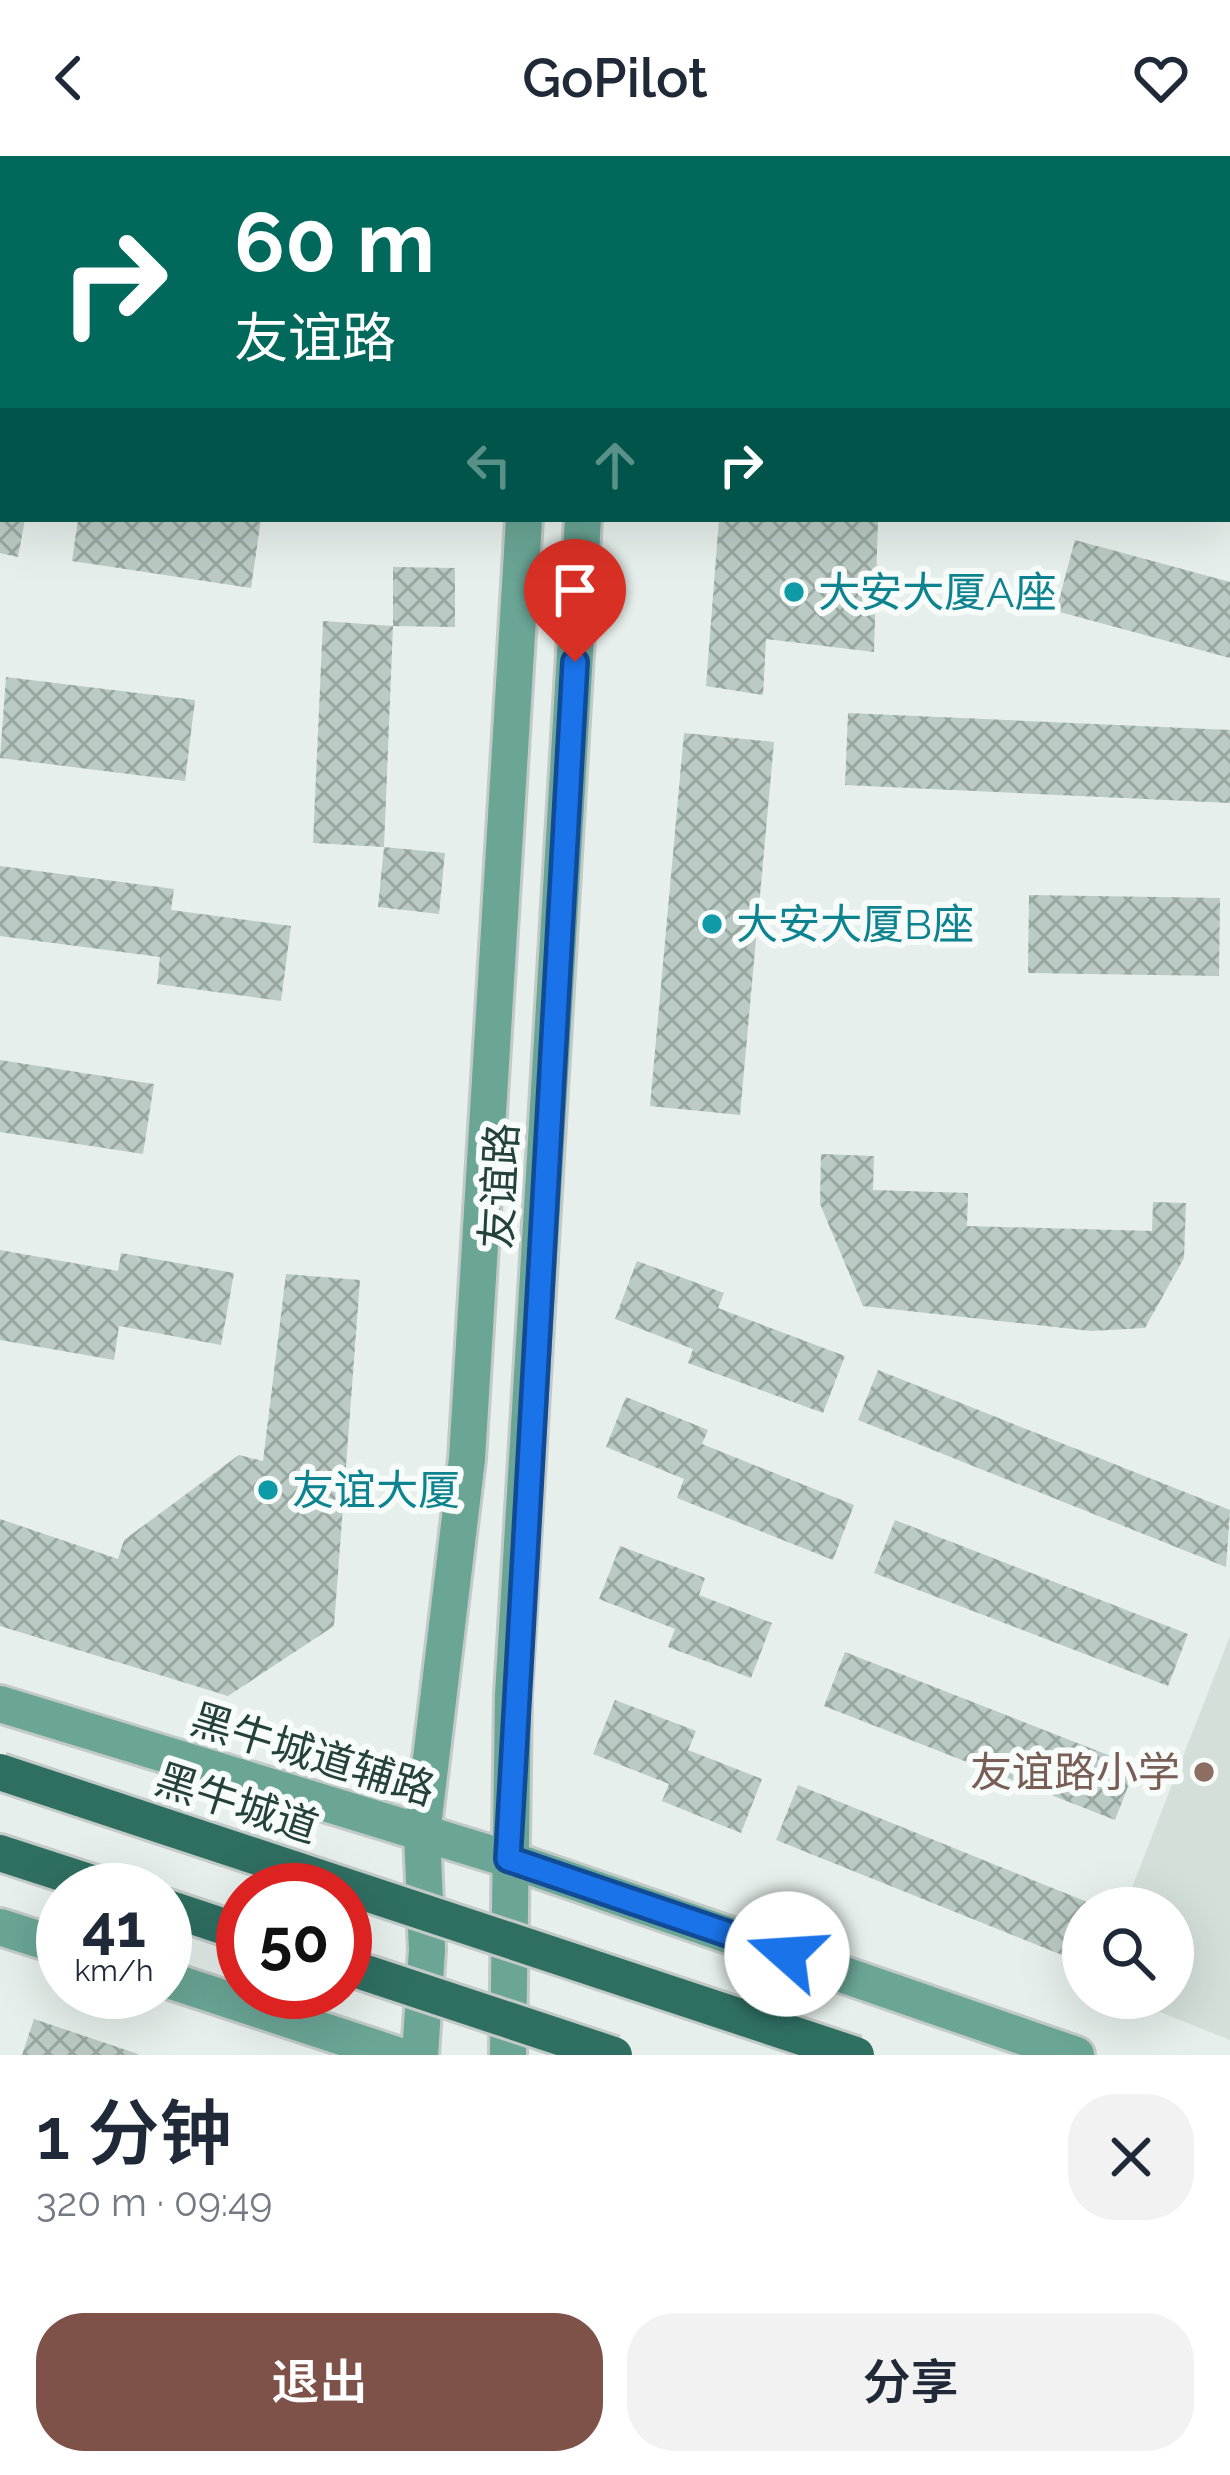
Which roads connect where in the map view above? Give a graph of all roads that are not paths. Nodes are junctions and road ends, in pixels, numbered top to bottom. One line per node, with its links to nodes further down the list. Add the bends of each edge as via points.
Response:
1 (523, 522): 5 (main road, 友谊路, via 466,1459)
2 (583, 522): 7 (main road, 友谊路)
3 (0, 1704): 5 (main road, 黑牛城道辅路)
4 (0, 1772): 18 (highway, 黑牛城道, bridge)
5 (422, 1834): 7 (main road, 黑牛城道辅路); 15 (main road, 友谊路, via 427,1978)
6 (0, 1852): 8 (highway)
7 (508, 1859): 16 (main road, 友谊路); 19 (main road, 黑牛城道辅路)
8 (36, 1864)
9 (0, 1927): 10 (main road)
10 (36, 1938)
11 (372, 1975): 17 (highway, bridge)
12 (192, 1989): 13 (main road)
13 (329, 2041): 14 (main road)
14 (398, 2055)
15 (420, 2055)
16 (508, 2055)
17 (614, 2055)
18 (856, 2055)
19 (1076, 2055)

